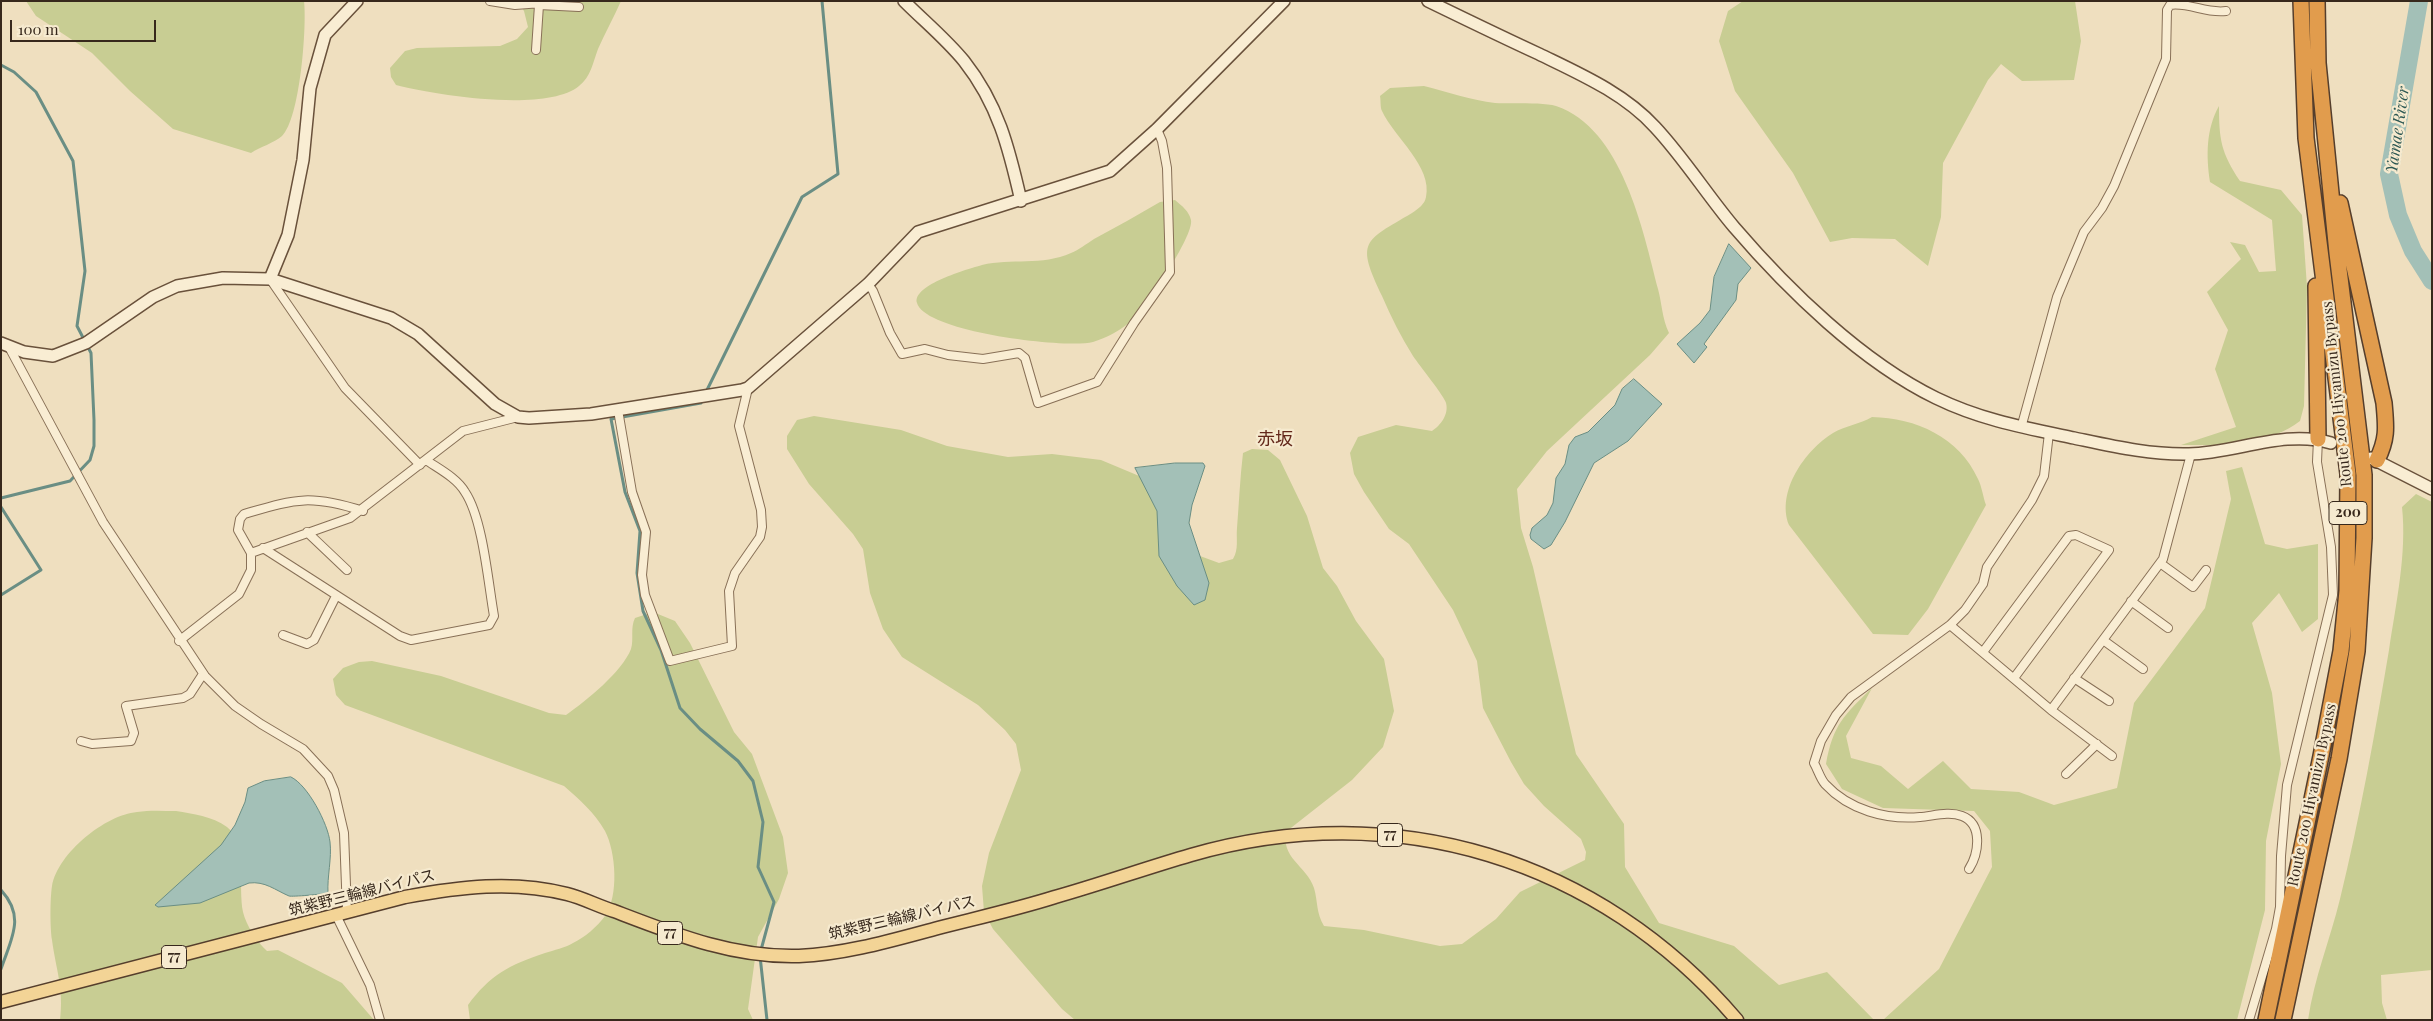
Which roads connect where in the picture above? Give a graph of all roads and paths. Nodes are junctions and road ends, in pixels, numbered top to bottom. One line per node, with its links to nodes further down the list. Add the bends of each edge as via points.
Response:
1 (357, 1): 16 (street, via 325,35 310,88 303,160 288,235)
2 (490, 1): 8 (street, via 516,5)
3 (904, 1): 15 (street, via 964,61 989,98 1009,147)
4 (1284, 1): 12 (street)
5 (1428, 1): 22 (street, via 1594,81 1628,103 1655,127 1735,228 1774,270 1877,367 1935,398)
6 (2301, 1): 14 (highway, Route 200 Hiyamizu Bypass / 200, via 2306,138)
7 (2317, 1): 13 (highway, Route 200 Hiyamizu Bypass / 200, via 2318,63)
8 (542, 3): 9 (street); 11 (street)
9 (579, 7)
10 (2226, 11): 22 (street, via 2215,13 2181,3 2170,5 2167,10 2166,59 2114,186 2084,232 2057,297)
11 (536, 50)
12 (1157, 130): 15 (street, via 1110,171); 17 (street, via 1167,168 1170,272 1097,382 1038,403 1025,358 1019,353 983,359 925,349 902,354)
13 (2325, 138): 26 (highway, via 2384,403 2385,445); 61 (highway, Route 200 Hiyamizu Bypass / 200, via 2364,475 2361,593 2357,651 2339,759)
14 (2312, 186): 24 (highway); 60 (highway, Route 200 Hiyamizu Bypass / 200, via 2348,474 2347,591 2341,651 2323,747)
15 (1021, 201): 17 (street, via 918,232)
16 (270, 279): 18 (street, via 223,278 177,286 153,297 86,343 53,356 33,355); 21 (street, via 391,318 418,334 495,404); 27 (street, via 345,388)
17 (868, 284): 19 (street)
18 (5, 345): 41 (street, via 103,522)
19 (748, 388): 20 (street); 20 (street, via 739,426 761,510 762,527 760,537 735,573 729,591 732,646 670,661 645,595 642,575 646,532 632,492)
20 (618, 410): 21 (street)
21 (518, 416): 27 (street, via 462,431)
22 (2021, 428): 23 (street)
23 (2049, 433): 25 (street, via 2141,451); 38 (street, via 2044,476 2032,500 1987,567 1984,584 1966,610)
24 (2325, 441): 25 (street, via 2280,440 2223,452); 59 (street, via 2317,462 2331,547 2334,595 2287,785 2279,914)
25 (2191, 454): 33 (street)
26 (2374, 459): 28 (street)
27 (423, 463): 29 (street); 36 (street, via 458,483 466,492 477,521 493,621 490,625 411,640)
28 (2432, 489)
29 (363, 511): 30 (street, via 337,524); 32 (street, via 335,502 307,499 244,514 238,530)
30 (307, 532): 31 (street); 34 (street)
31 (263, 548): 32 (street); 36 (street)
32 (251, 553): 41 (street, via 251,570 239,594)
33 (2160, 563): 35 (street, via 2193,587); 37 (street)
34 (348, 570)
35 (2206, 570)
36 (336, 596): 40 (street, via 314,640 307,644)
37 (2131, 602): 39 (street); 42 (street)
38 (1950, 624): 43 (street); 54 (street, via 1851,697 1821,741 1814,763 1824,783 1839,796 1871,813 1886,817 1963,816 1976,830 1977,857)
39 (2168, 628)
40 (283, 635)
41 (179, 640): 45 (street)
42 (2103, 640): 44 (street); 47 (street)
43 (1982, 652): 46 (street); 46 (street, via 2069,536 2076,534 2109,550)
44 (2142, 669)
45 (203, 674): 50 (street, via 190,694 183,698 126,706 134,733 131,741 92,744); 55 (street, via 235,706 303,749 328,776 344,833)
46 (2014, 678): 49 (street)
47 (2074, 678): 48 (street); 49 (street)
48 (2109, 702)
49 (2051, 710): 51 (street)
50 (81, 741)
51 (2097, 744): 52 (street); 53 (street)
52 (2112, 756)
53 (2066, 774)
54 (1969, 868)
55 (341, 914): 56 (main road, 筑紫野三輪線バイパス / 77); 57 (street, via 370,985); 58 (main road, 筑紫野三輪線バイパス / 77, via 447,889 523,886 567,894 705,944 731,950 799,956 894,940 1058,897 1193,854 1256,839 1327,832 1402,835 1507,859 1584,895 1648,936 1699,978)
56 (1, 1002)
57 (380, 1020)
58 (1737, 1020)
59 (2249, 1020)
60 (2266, 1020)
61 (2283, 1020)

